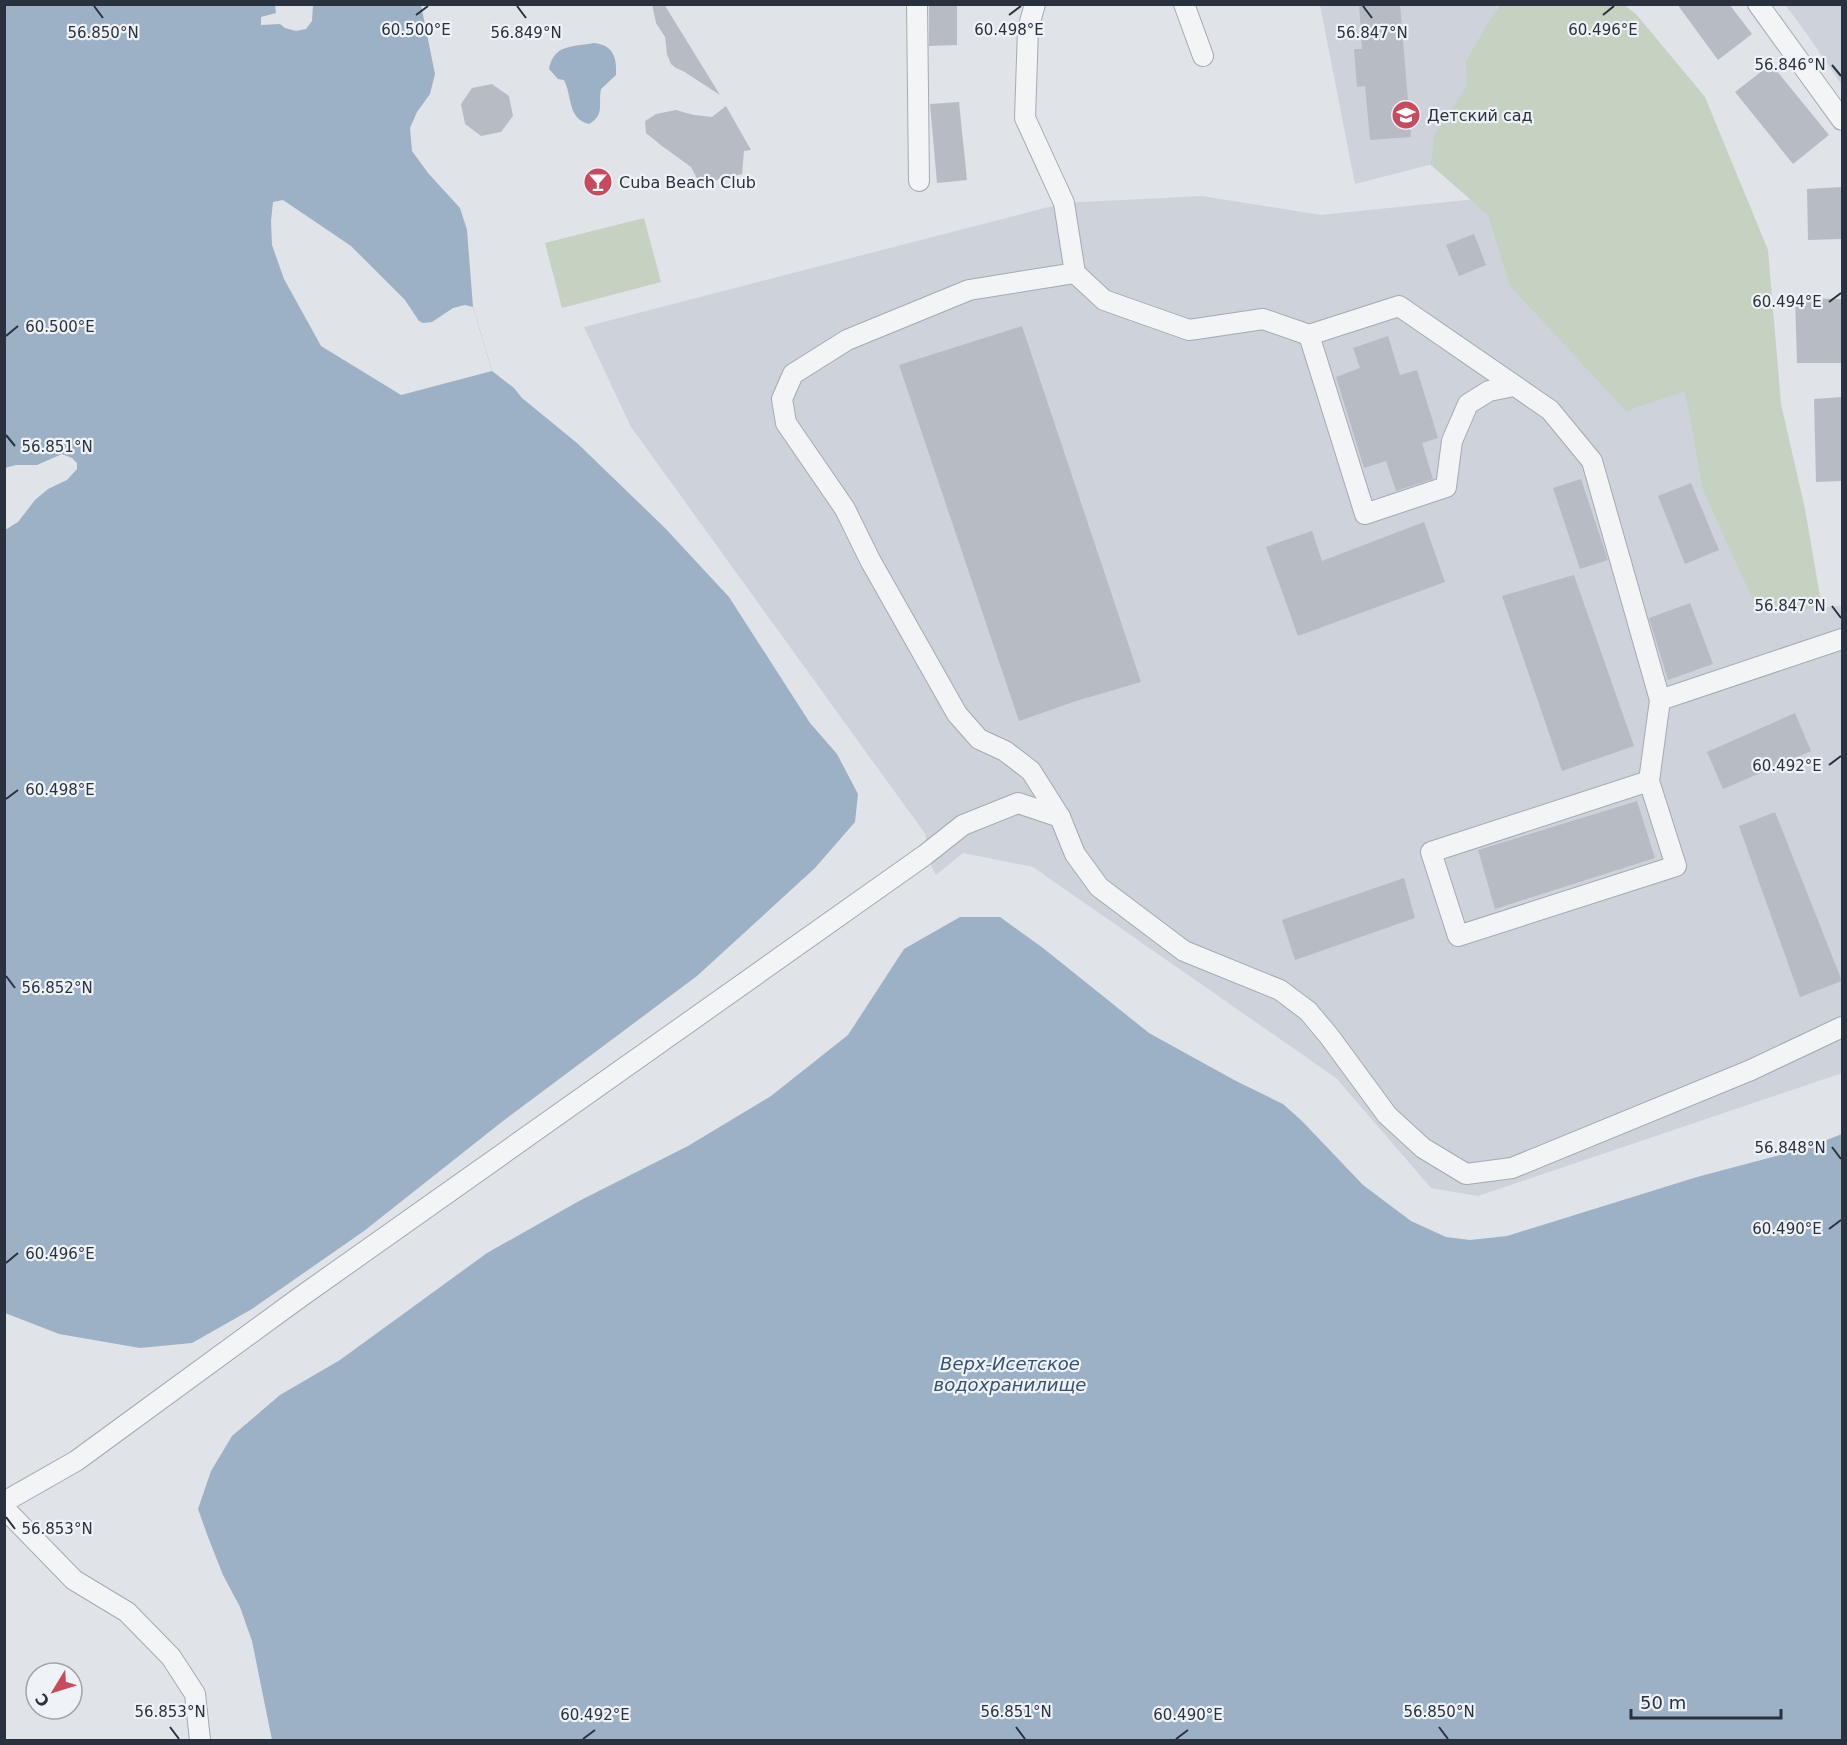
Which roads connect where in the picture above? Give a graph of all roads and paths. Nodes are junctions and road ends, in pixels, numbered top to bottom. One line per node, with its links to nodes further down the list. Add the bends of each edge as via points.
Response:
1 (917, 4): 7 (street)
2 (1035, 4): 8 (street, via 1028,29 1025,118 1064,202)
3 (1184, 4): 5 (street)
4 (1758, 4): 6 (street)
5 (1203, 56)
6 (1842, 120)
7 (919, 181)
8 (1075, 273): 9 (street, via 1104,300 1189,330 1263,319); 14 (street, via 969,290 847,340 793,374 782,399 786,423 845,509 957,714 979,739 1005,751 1031,771)
9 (1309, 335): 10 (street, via 1399,306); 10 (street, via 1365,514 1446,487 1452,441 1468,404 1489,391)
10 (1514, 386): 12 (street, via 1550,410 1592,461)
11 (1842, 639): 12 (street)
12 (1660, 700): 13 (street)
13 (1649, 781): 13 (street, via 1676,866 1458,936 1431,852)
14 (1060, 817): 15 (street, via 1075,854 1099,887 1184,951 1280,990 1308,1011 1387,1115 1423,1148 1466,1174 1512,1168 1751,1070); 16 (street, via 1018,802 963,825 76,1461)
15 (1842, 1027)
16 (4, 1502)
17 (4, 1508): 18 (street, via 74,1580 127,1612 171,1657 195,1694)
18 (200, 1740)

